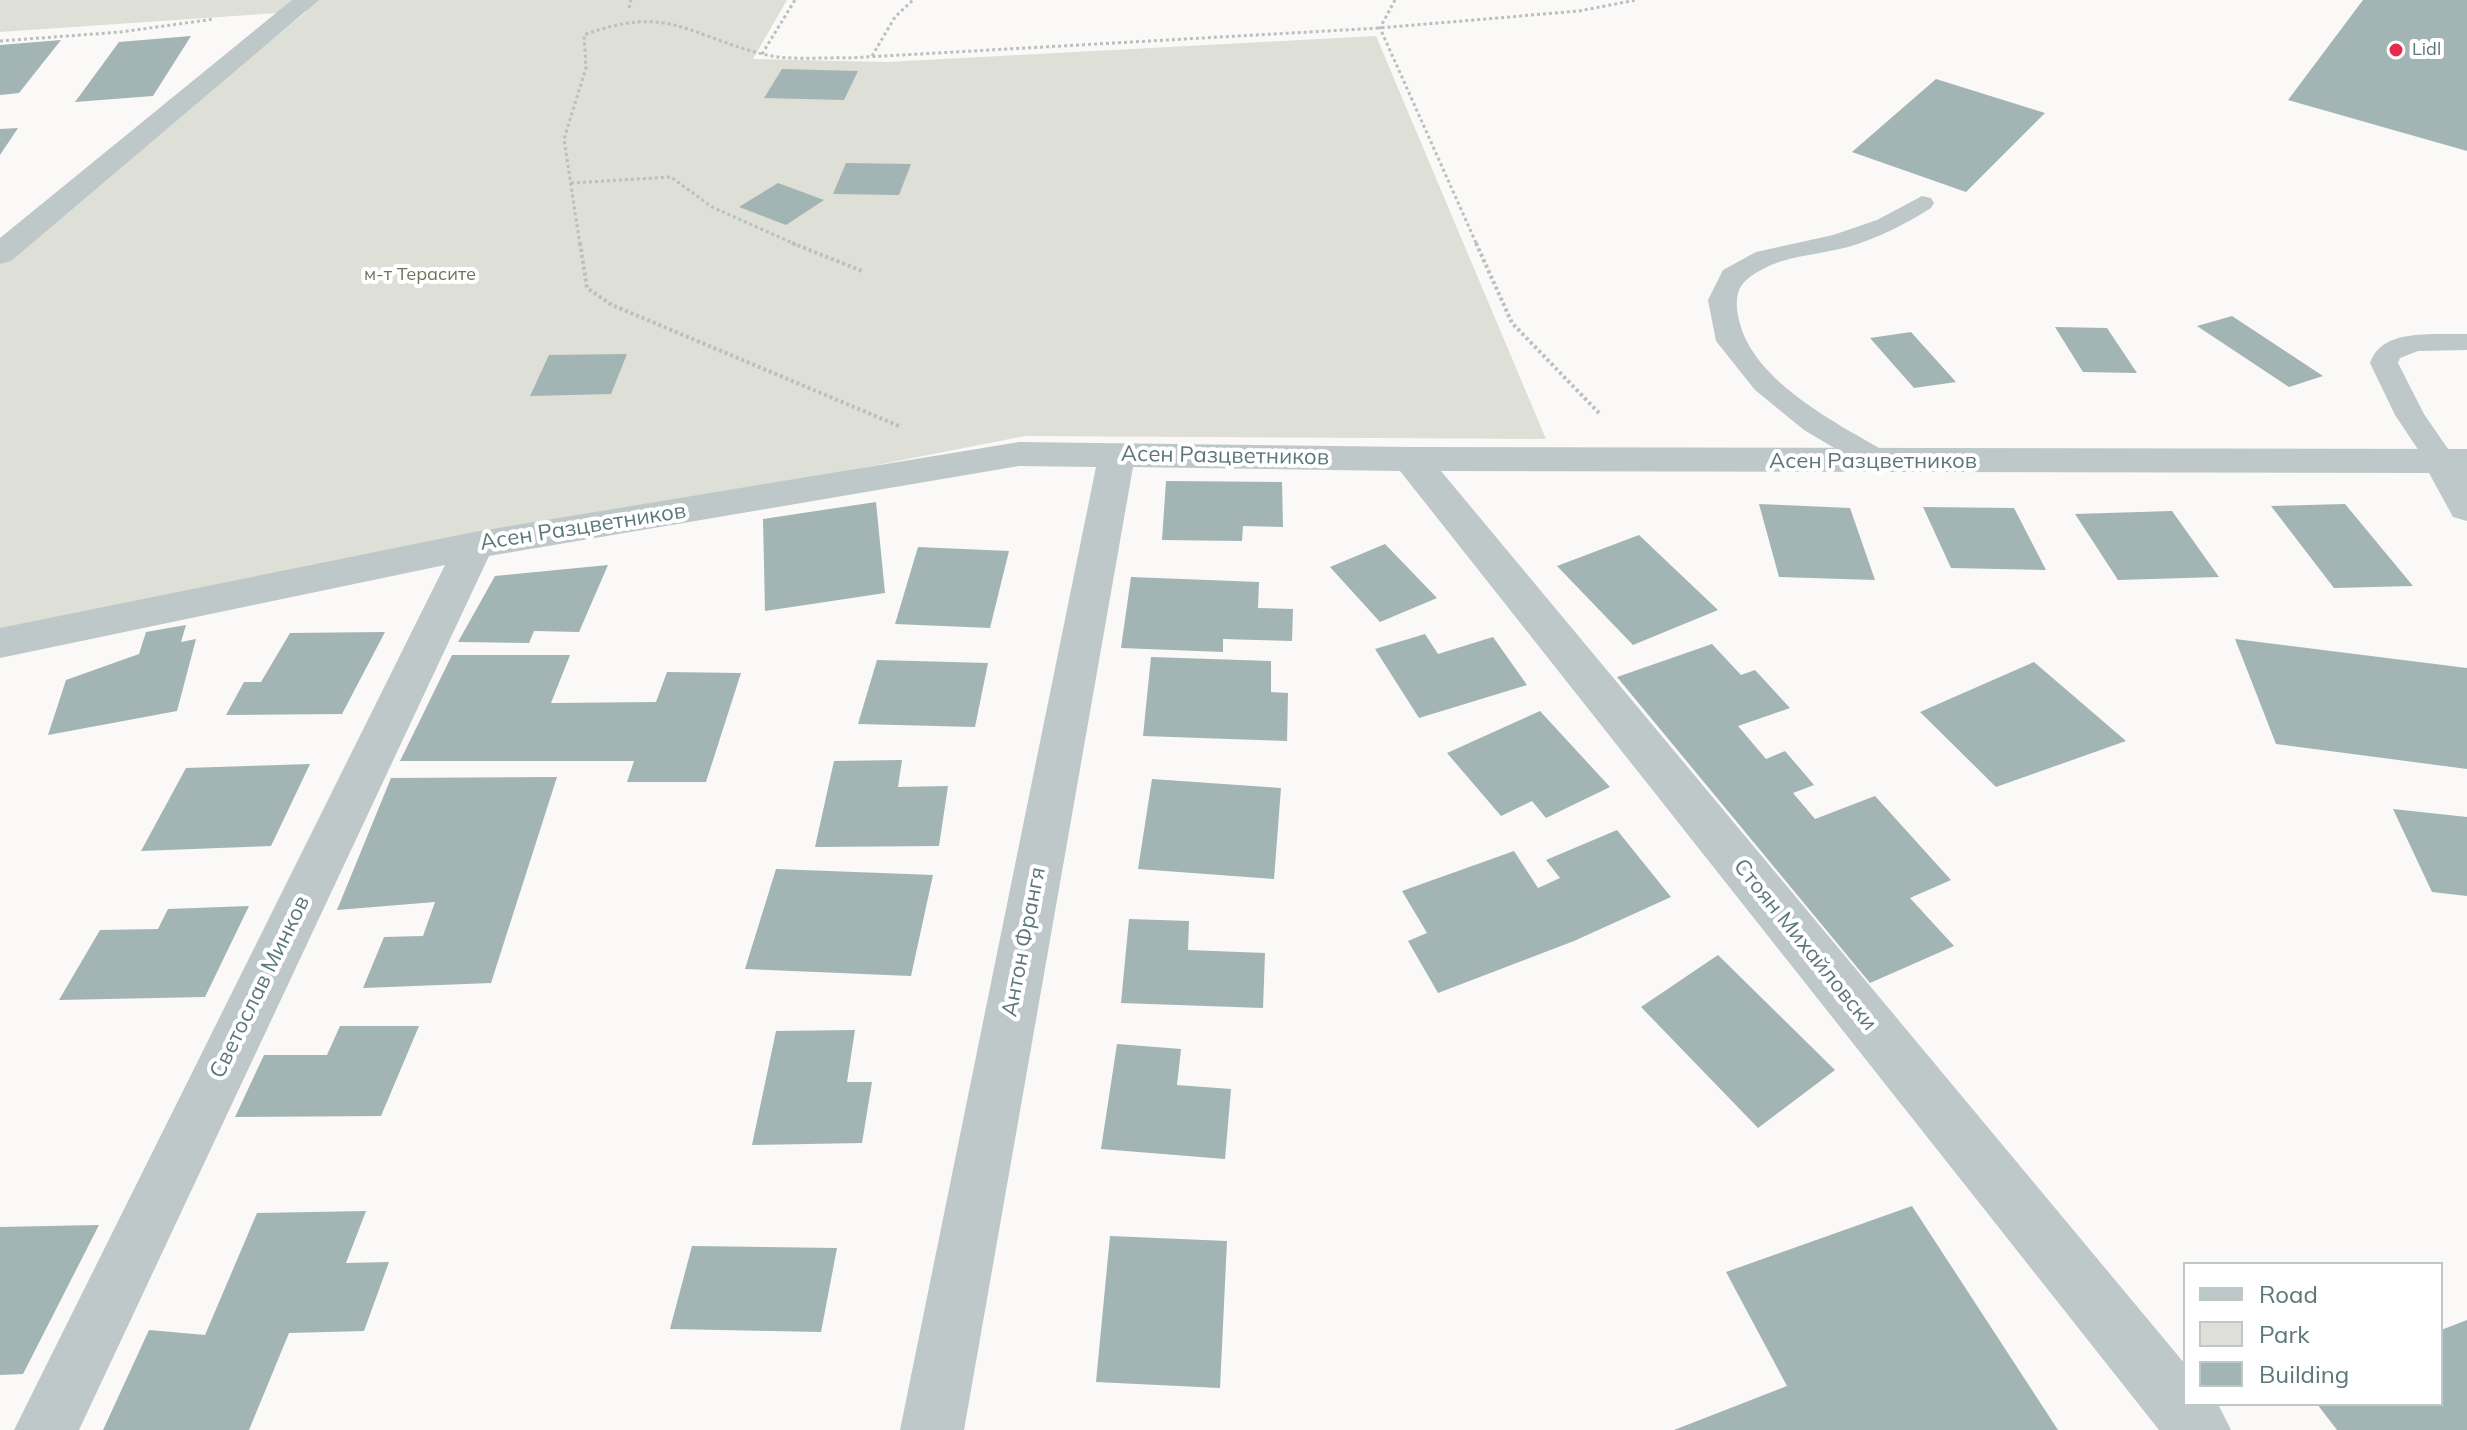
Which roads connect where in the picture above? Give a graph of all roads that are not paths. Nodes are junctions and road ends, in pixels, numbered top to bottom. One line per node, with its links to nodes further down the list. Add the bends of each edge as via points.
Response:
1 (307, 0): 3 (street)
2 (1922, 203): 7 (lane, via 1886,225 1765,258 1732,276 1721,300 1730,341 1765,384 1814,423)
3 (0, 254)
4 (2467, 342): 8 (lane, via 2407,345 2384,356 2410,415)
5 (1117, 455): 6 (street, Асен Разцветников); 10 (street, Асен Разцветников, via 1019,454); 13 (street, Антон Франгя)
6 (1411, 459): 7 (street, Асен Разцветников); 14 (street, Стоян Михайловски)
7 (1879, 461): 8 (street, Асен Разцветников)
8 (2455, 461): 9 (street)
9 (2467, 508)
10 (474, 545): 11 (street, Асен Разцветников); 12 (street, Светослав Минков)
11 (0, 643)
12 (46, 1430)
13 (932, 1430)
14 (2199, 1430)

